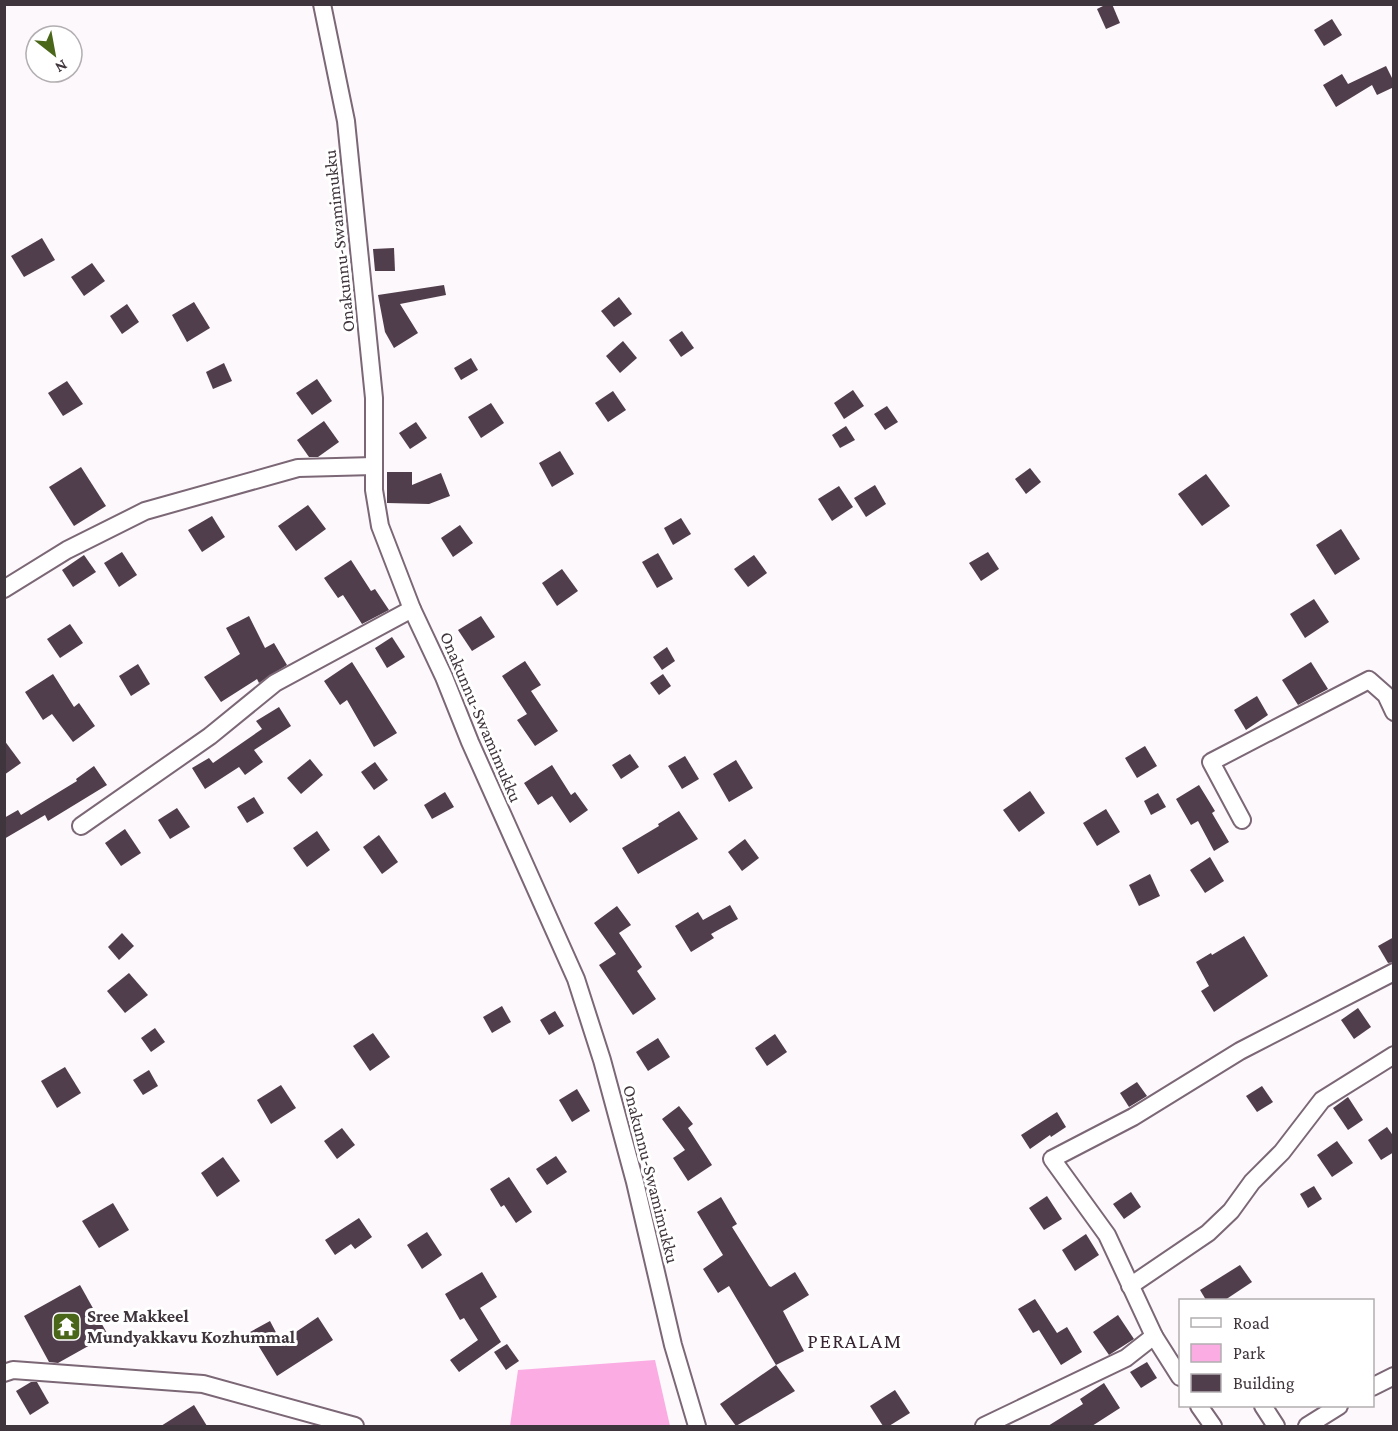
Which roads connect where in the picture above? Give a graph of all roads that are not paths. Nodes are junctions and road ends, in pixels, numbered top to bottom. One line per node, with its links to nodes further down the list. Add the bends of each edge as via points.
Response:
1 (322, 4): 2 (street, Onakunnu-Swamimukku, via 346,121 375,398)
2 (374, 466): 3 (street, via 298,468 145,511 67,550); 4 (street, Onakunnu-Swamimukku, via 380,525)
3 (4, 589)
4 (412, 609): 7 (street, via 275,683 210,736); 21 (street, Onakunnu-Swamimukku, via 576,979 602,1060)
5 (1394, 712): 6 (street, via 1386,694 1368,680 1211,762)
6 (1242, 820)
7 (81, 826)
8 (1394, 972): 10 (street, via 1239,1051 1133,1117 1052,1159 1107,1235)
9 (1394, 1055): 10 (street, via 1322,1100 1231,1211 1208,1233)
10 (1130, 1286): 11 (street)
11 (1155, 1336): 13 (street); 22 (street, via 1126,1358)
12 (4, 1373): 19 (street, via 13,1370 203,1384)
13 (1179, 1375)
14 (1394, 1376): 15 (street)
15 (1374, 1386)
16 (1200, 1407): 23 (street)
17 (1264, 1407): 24 (street)
18 (1337, 1407): 25 (street)
19 (307, 1420): 20 (street)
20 (355, 1426)
21 (697, 1426)
22 (984, 1426)
23 (1212, 1426)
24 (1276, 1426)
25 (1307, 1426)

